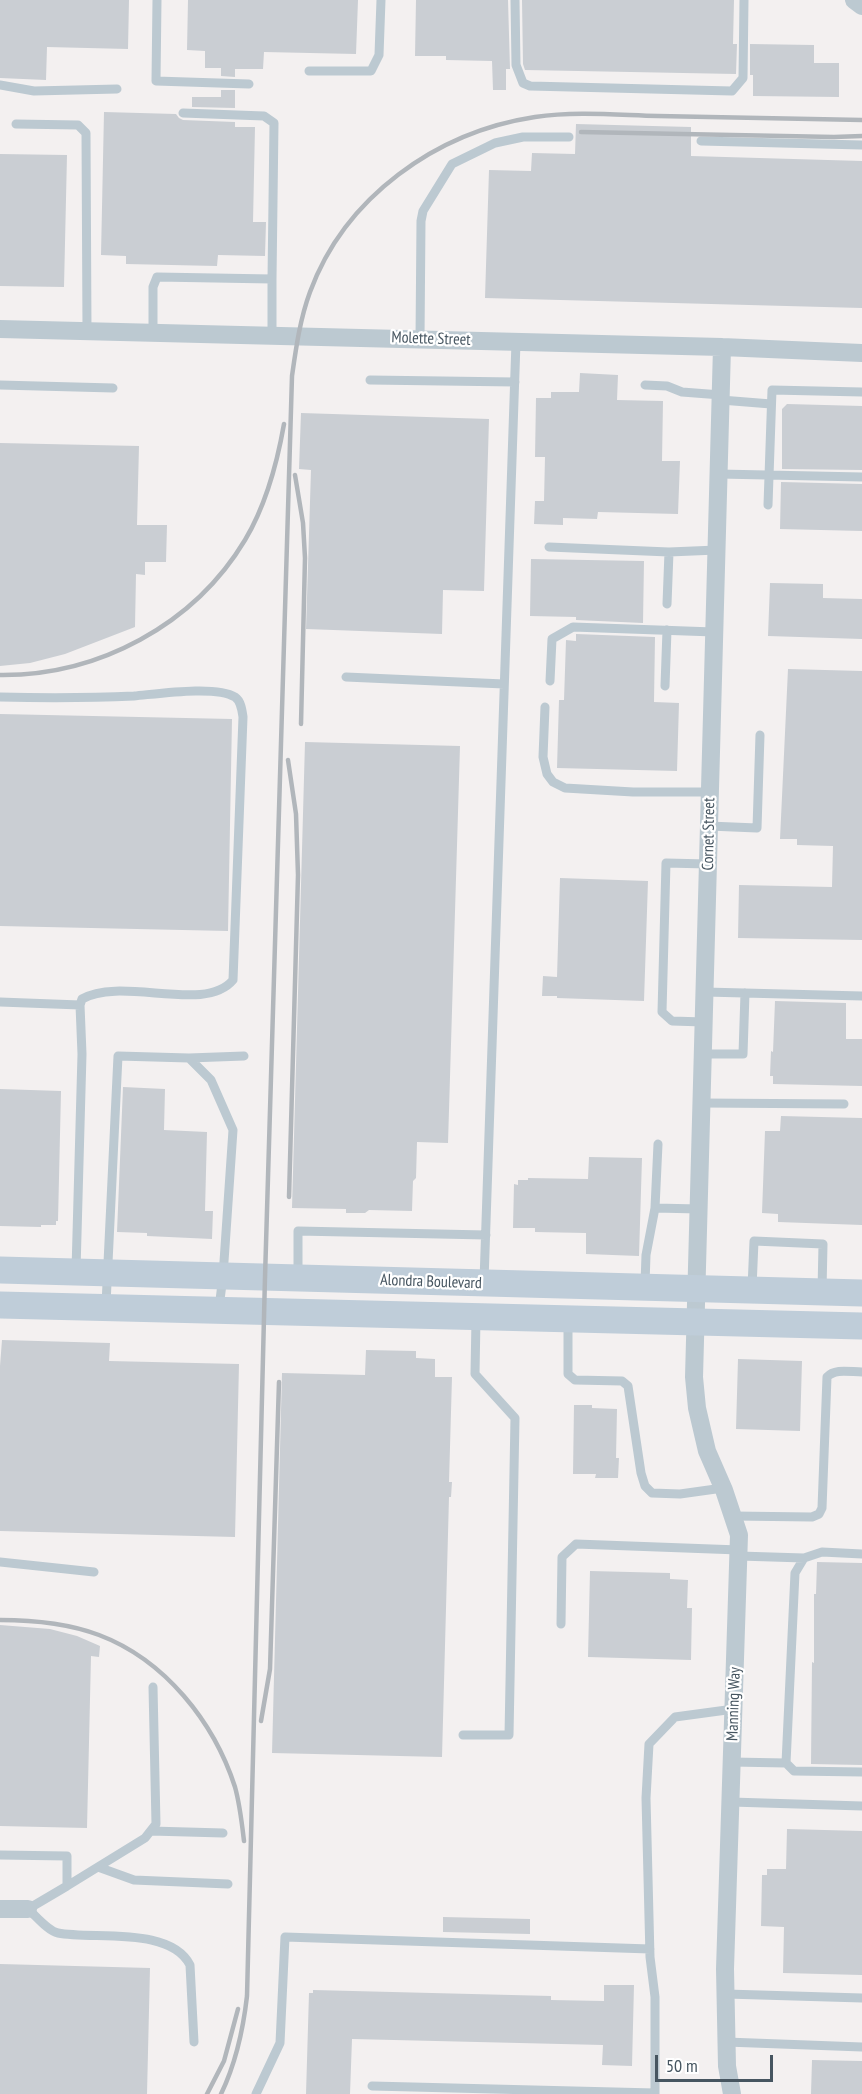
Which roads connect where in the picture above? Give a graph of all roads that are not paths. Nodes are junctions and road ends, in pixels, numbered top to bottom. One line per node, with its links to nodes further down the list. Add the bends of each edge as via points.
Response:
1 (157, 0): 8 (lane, via 156,81)
2 (381, 0): 7 (lane, via 379,55 371,71)
3 (515, 0): 4 (lane, via 516,65 523,83 530,86 732,91 743,78)
4 (744, 0)
5 (854, 0): 6 (street)
6 (862, 6)
7 (309, 71)
8 (249, 84)
9 (0, 85): 10 (lane, via 43,91)
10 (117, 89)
11 (183, 113): 16 (lane, via 264,116 274,123)
12 (16, 124): 18 (lane, via 78,125 86,133)
13 (569, 137): 21 (lane, via 523,137 495,143 452,164 423,211)
14 (701, 141): 15 (lane)
15 (862, 145)
16 (272, 279): 19 (lane, via 157,277 153,287); 20 (lane)
17 (0, 329): 18 (street, Molette Street)
18 (87, 331): 19 (street, Molette Street)
19 (153, 332): 20 (street, Molette Street)
20 (272, 335): 21 (street, Molette Street)
21 (420, 339): 22 (street, Molette Street)
22 (516, 342): 23 (street, Molette Street); 26 (lane)
23 (722, 347): 24 (street, Molette Street); 31 (street, Cornet Street)
24 (862, 353)
25 (370, 380): 26 (lane)
26 (515, 382): 45 (lane)
27 (0, 385): 29 (lane)
28 (645, 385): 31 (lane)
29 (113, 388)
30 (862, 392): 32 (lane, via 772,390)
31 (721, 398): 32 (lane); 33 (street, Cornet Street)
32 (771, 404): 34 (lane)
33 (719, 474): 34 (lane); 38 (street, Cornet Street)
34 (769, 475): 35 (lane); 36 (lane)
35 (862, 477)
36 (768, 505)
37 (549, 547): 39 (lane)
38 (717, 550): 39 (lane); 42 (street, Cornet Street)
39 (669, 552): 40 (lane)
40 (667, 604)
41 (667, 630): 42 (lane); 44 (lane, via 573,627 552,639); 46 (lane)
42 (714, 632): 50 (street, Cornet Street)
43 (346, 677): 45 (lane)
44 (550, 681)
45 (504, 684): 67 (lane)
46 (665, 686)
47 (0, 698): 57 (lane, via 195,692 228,694 241,705 233,980 216,992 186,995 100,991 82,999)
48 (545, 707): 50 (lane, via 543,757 553,782 565,788)
49 (760, 735): 51 (lane, via 757,828)
50 (710, 792): 51 (street, Cornet Street)
51 (709, 826): 52 (street, Cornet Street)
52 (708, 864): 53 (street, Cornet Street); 58 (lane, via 666,863 662,1012 672,1021)
53 (705, 992): 54 (lane); 58 (street, Cornet Street)
54 (745, 993): 55 (lane); 59 (lane, via 743,1054)
55 (862, 996)
56 (0, 1002): 57 (lane)
57 (80, 1005): 69 (lane)
58 (704, 1022): 59 (street, Cornet Street)
59 (703, 1054): 62 (street, Cornet Street)
60 (244, 1056): 61 (lane)
61 (189, 1058): 70 (lane, via 118,1056); 71 (lane, via 211,1080 233,1130)
62 (702, 1103): 63 (lane); 66 (street, Cornet Street)
63 (844, 1104)
64 (658, 1144): 65 (lane)
65 (655, 1208): 66 (lane); 74 (lane)
66 (699, 1209): 75 (street, Cornet Street)
67 (486, 1235): 72 (lane, via 298,1231); 73 (lane)
68 (0, 1270): 69 (main road, Alondra Boulevard)
69 (76, 1272): 70 (main road, Alondra Boulevard); 80 (main road)
70 (107, 1273): 71 (main road, Alondra Boulevard); 81 (lane)
71 (223, 1276): 72 (main road, Alondra Boulevard); 82 (lane)
72 (298, 1278): 73 (main road, Alondra Boulevard)
73 (484, 1283): 74 (main road, Alondra Boulevard)
74 (644, 1287): 75 (main road, Alondra Boulevard)
75 (697, 1289): 76 (main road, Alondra Boulevard); 85 (street, Cornet Street)
76 (752, 1290): 77 (main road, Alondra Boulevard); 77 (lane, via 753,1241 823,1244)
77 (822, 1292): 78 (main road, Alondra Boulevard)
78 (862, 1293)
79 (0, 1305): 80 (main road, Alondra Boulevard)
80 (73, 1306): 81 (main road, Alondra Boulevard)
81 (106, 1307): 82 (main road, Alondra Boulevard)
82 (219, 1310): 83 (main road, Alondra Boulevard)
83 (476, 1316): 84 (main road, Alondra Boulevard); 98 (lane, via 476,1374 515,1418 508,1735)
84 (568, 1319): 85 (main road, Alondra Boulevard); 88 (lane, via 568,1374 575,1380 622,1381 628,1386 645,1486 652,1493 680,1494)
85 (696, 1322): 86 (main road, Alondra Boulevard); 88 (street, Manning Way, via 697,1408 707,1451)
86 (862, 1326)
87 (862, 1372): 89 (lane, via 836,1371 827,1377 819,1514)
88 (723, 1488): 89 (street, Manning Way)
89 (733, 1516): 90 (street, Manning Way)
90 (739, 1553): 92 (lane); 95 (lane, via 576,1544 562,1557); 97 (street, Manning Way)
91 (862, 1554): 92 (lane, via 822,1552)
92 (804, 1558): 100 (lane, via 795,1573)
93 (0, 1562): 94 (lane)
94 (94, 1572)
95 (561, 1624)
96 (153, 1687): 104 (lane, via 156,1824)
97 (734, 1709): 99 (street, Manning Way); 112 (lane, via 675,1717 649,1744 646,1798)
98 (463, 1735)
99 (732, 1762): 100 (lane); 102 (street, Manning Way)
100 (786, 1763): 101 (lane, via 794,1771)
101 (862, 1772)
102 (731, 1802): 103 (lane); 113 (street, Manning Way)
103 (862, 1806)
104 (151, 1831): 105 (lane); 107 (lane)
105 (223, 1833)
106 (0, 1855): 109 (lane, via 67,1856)
107 (98, 1867): 108 (lane, via 134,1880); 109 (lane)
108 (228, 1884)
109 (67, 1886): 111 (lane)
110 (0, 1909): 111 (street)
111 (28, 1910): 115 (lane, via 55,1932 152,1940 179,1952 190,1965)
112 (650, 1949): 119 (lane, via 656,1997); 120 (lane, via 285,1937 280,2043)
113 (726, 1994): 114 (lane); 116 (street, Manning Way)
114 (862, 1998)
115 (194, 2042)
116 (726, 2042): 117 (lane); 121 (street, Manning Way)
117 (862, 2046)
118 (372, 2086): 119 (lane)
119 (655, 2093)
120 (256, 2094)
121 (732, 2094)

